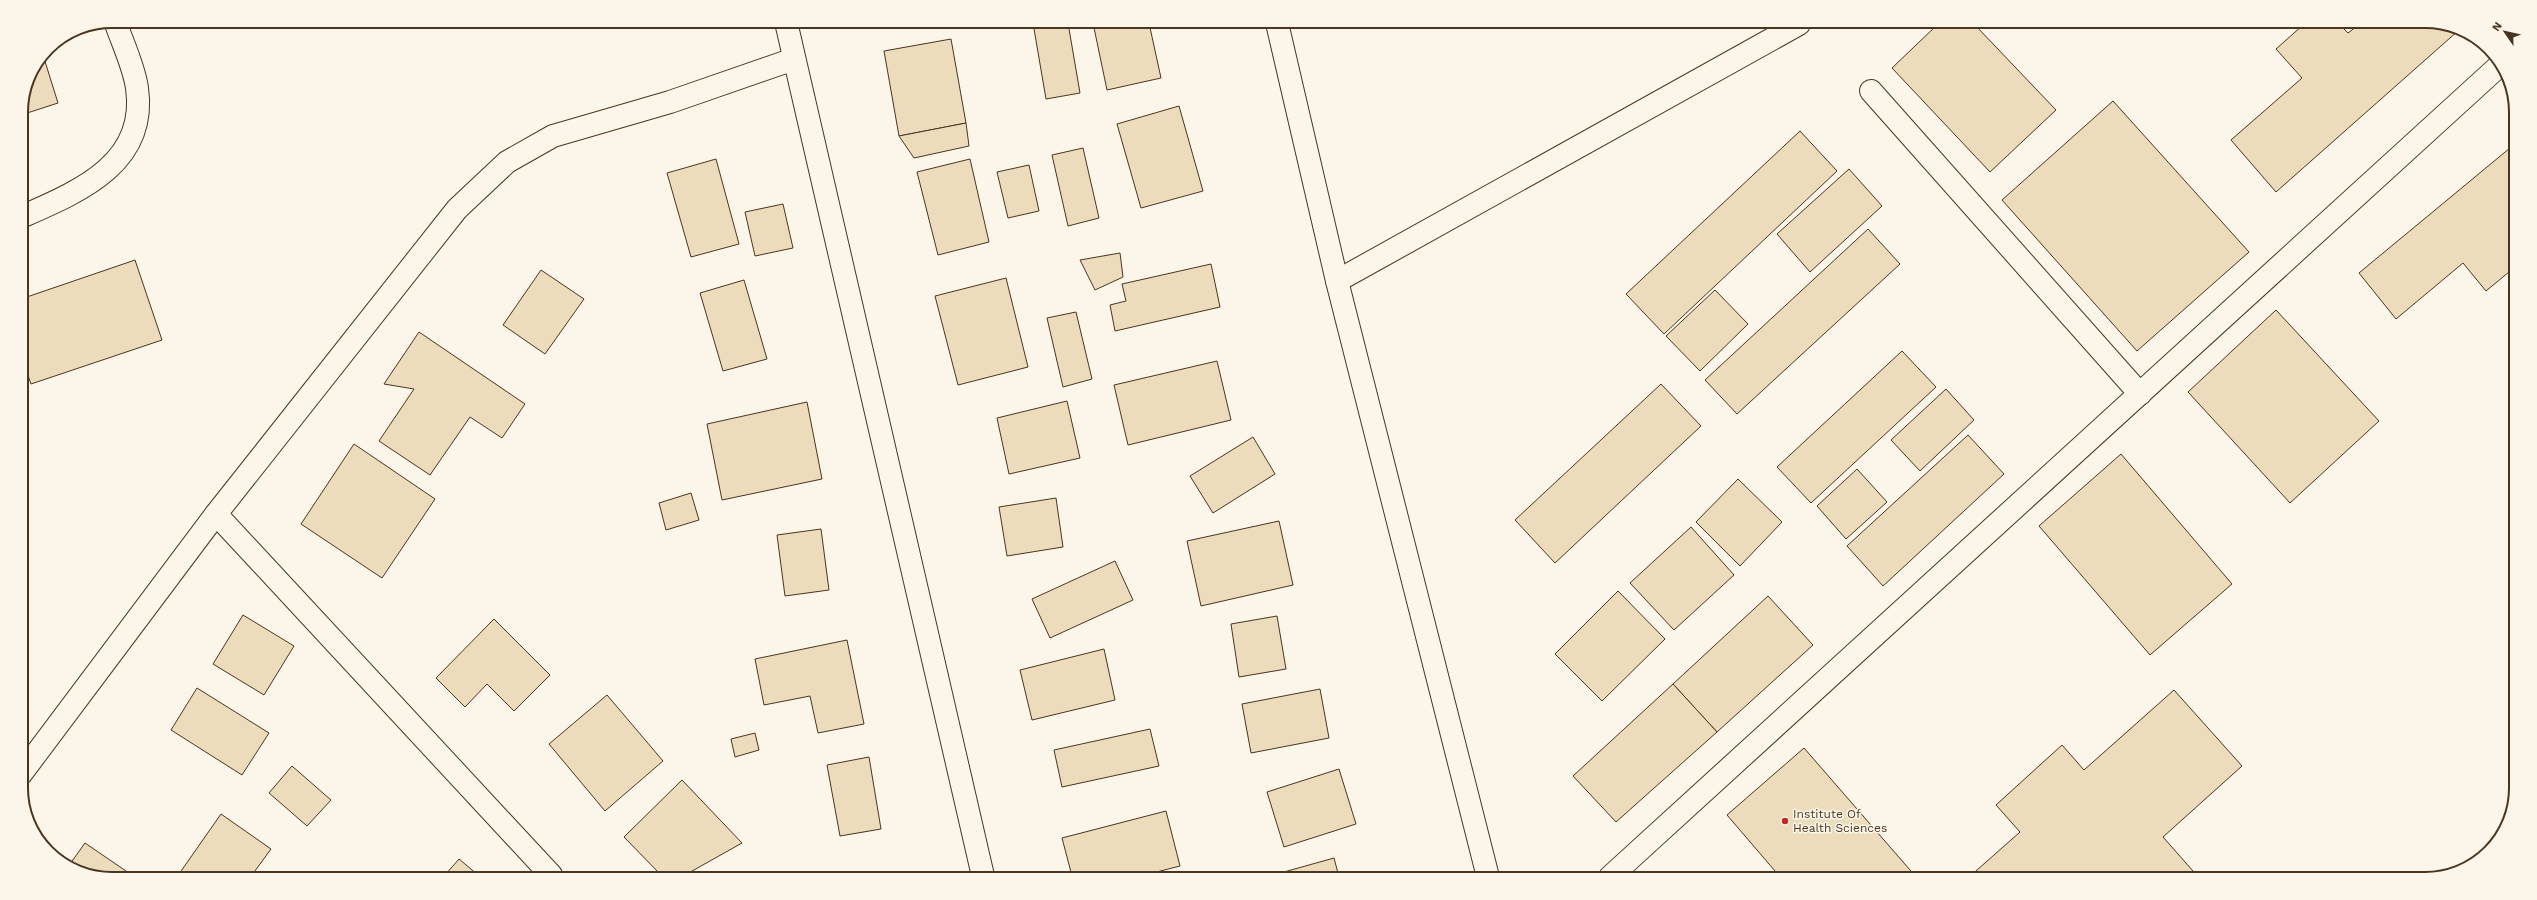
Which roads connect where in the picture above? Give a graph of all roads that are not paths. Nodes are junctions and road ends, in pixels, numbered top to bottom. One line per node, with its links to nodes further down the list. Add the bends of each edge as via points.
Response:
1 (117, 28): 8 (street, via 137,87 138,119 128,145 108,171 75,194)
2 (787, 28): 5 (street)
3 (1278, 28): 9 (street)
4 (1792, 28): 9 (street)
5 (794, 59): 11 (street, via 670,102 553,136 507,162 457,209); 14 (street)
6 (2497, 68): 10 (street)
7 (1871, 91): 10 (street)
8 (28, 214)
9 (1337, 281): 15 (street)
10 (2140, 394): 16 (street)
11 (216, 514): 12 (street); 13 (street)
12 (28, 765)
13 (548, 872)
14 (982, 872)
15 (1487, 872)
16 (1615, 872)

